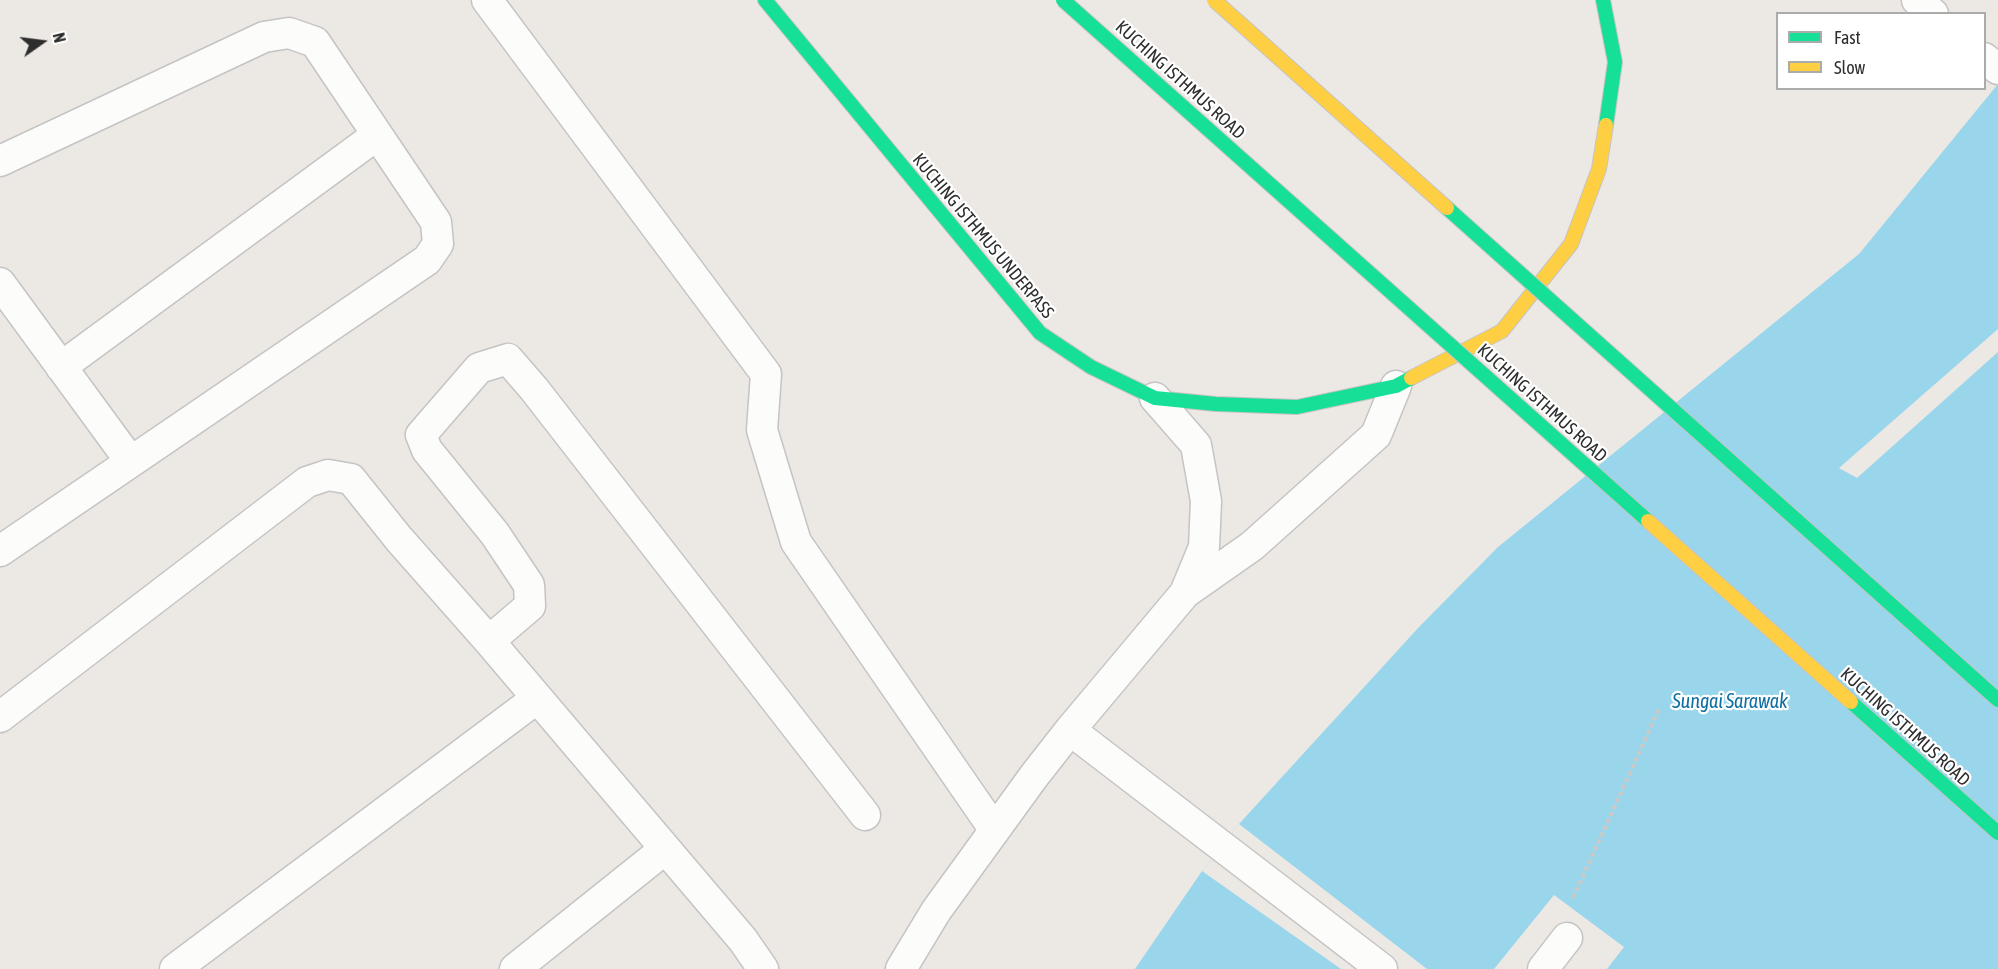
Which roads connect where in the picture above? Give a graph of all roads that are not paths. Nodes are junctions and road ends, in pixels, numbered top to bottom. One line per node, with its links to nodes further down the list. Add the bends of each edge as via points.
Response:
1 (487, 0): 25 (lane, via 766,374 762,430 796,542)
2 (765, 0): 15 (main road, KUCHING ISTHMUS UNDERPASS, via 1040,333 1091,368)
3 (1063, 0): 26 (main road, KUCHING ISTHMUS ROAD, bridge)
4 (1214, 0): 21 (main road, bridge)
5 (1603, 0): 14 (main road, KUCHING ISTHMUS UNDERPASS, via 1615,62 1599,169 1571,244 1502,331)
6 (1917, 0): 7 (lane)
7 (1931, 12)
8 (1986, 60): 9 (lane)
9 (1998, 69)
10 (377, 135): 11 (lane, via 315,42 289,33 264,37); 13 (lane); 16 (lane, via 435,222 438,244 427,260)
11 (0, 161)
12 (0, 283): 13 (lane)
13 (61, 367): 16 (lane)
14 (1396, 386): 15 (main road, KUCHING ISTHMUS UNDERPASS, via 1297,406); 18 (lane, via 1376,435 1252,546)
15 (1155, 398): 18 (lane, via 1196,445 1206,501 1204,547)
16 (131, 462): 17 (lane)
17 (0, 551)
18 (1185, 593): 23 (lane)
19 (489, 641): 20 (lane); 22 (lane, via 351,479 328,475 307,482); 24 (lane, via 530,606 529,585 495,534 427,450 421,435 479,368 508,359)
20 (536, 699): 27 (lane); 29 (lane)
21 (1998, 700)
22 (0, 717)
23 (1070, 730): 25 (lane); 33 (lane)
24 (865, 815)
25 (994, 829): 32 (lane)
26 (1998, 833)
27 (665, 849): 30 (lane); 31 (lane)
28 (1567, 938): 34 (lane)
29 (175, 969)
30 (515, 969)
31 (764, 969)
32 (900, 969)
33 (1382, 969)
34 (1543, 969)

